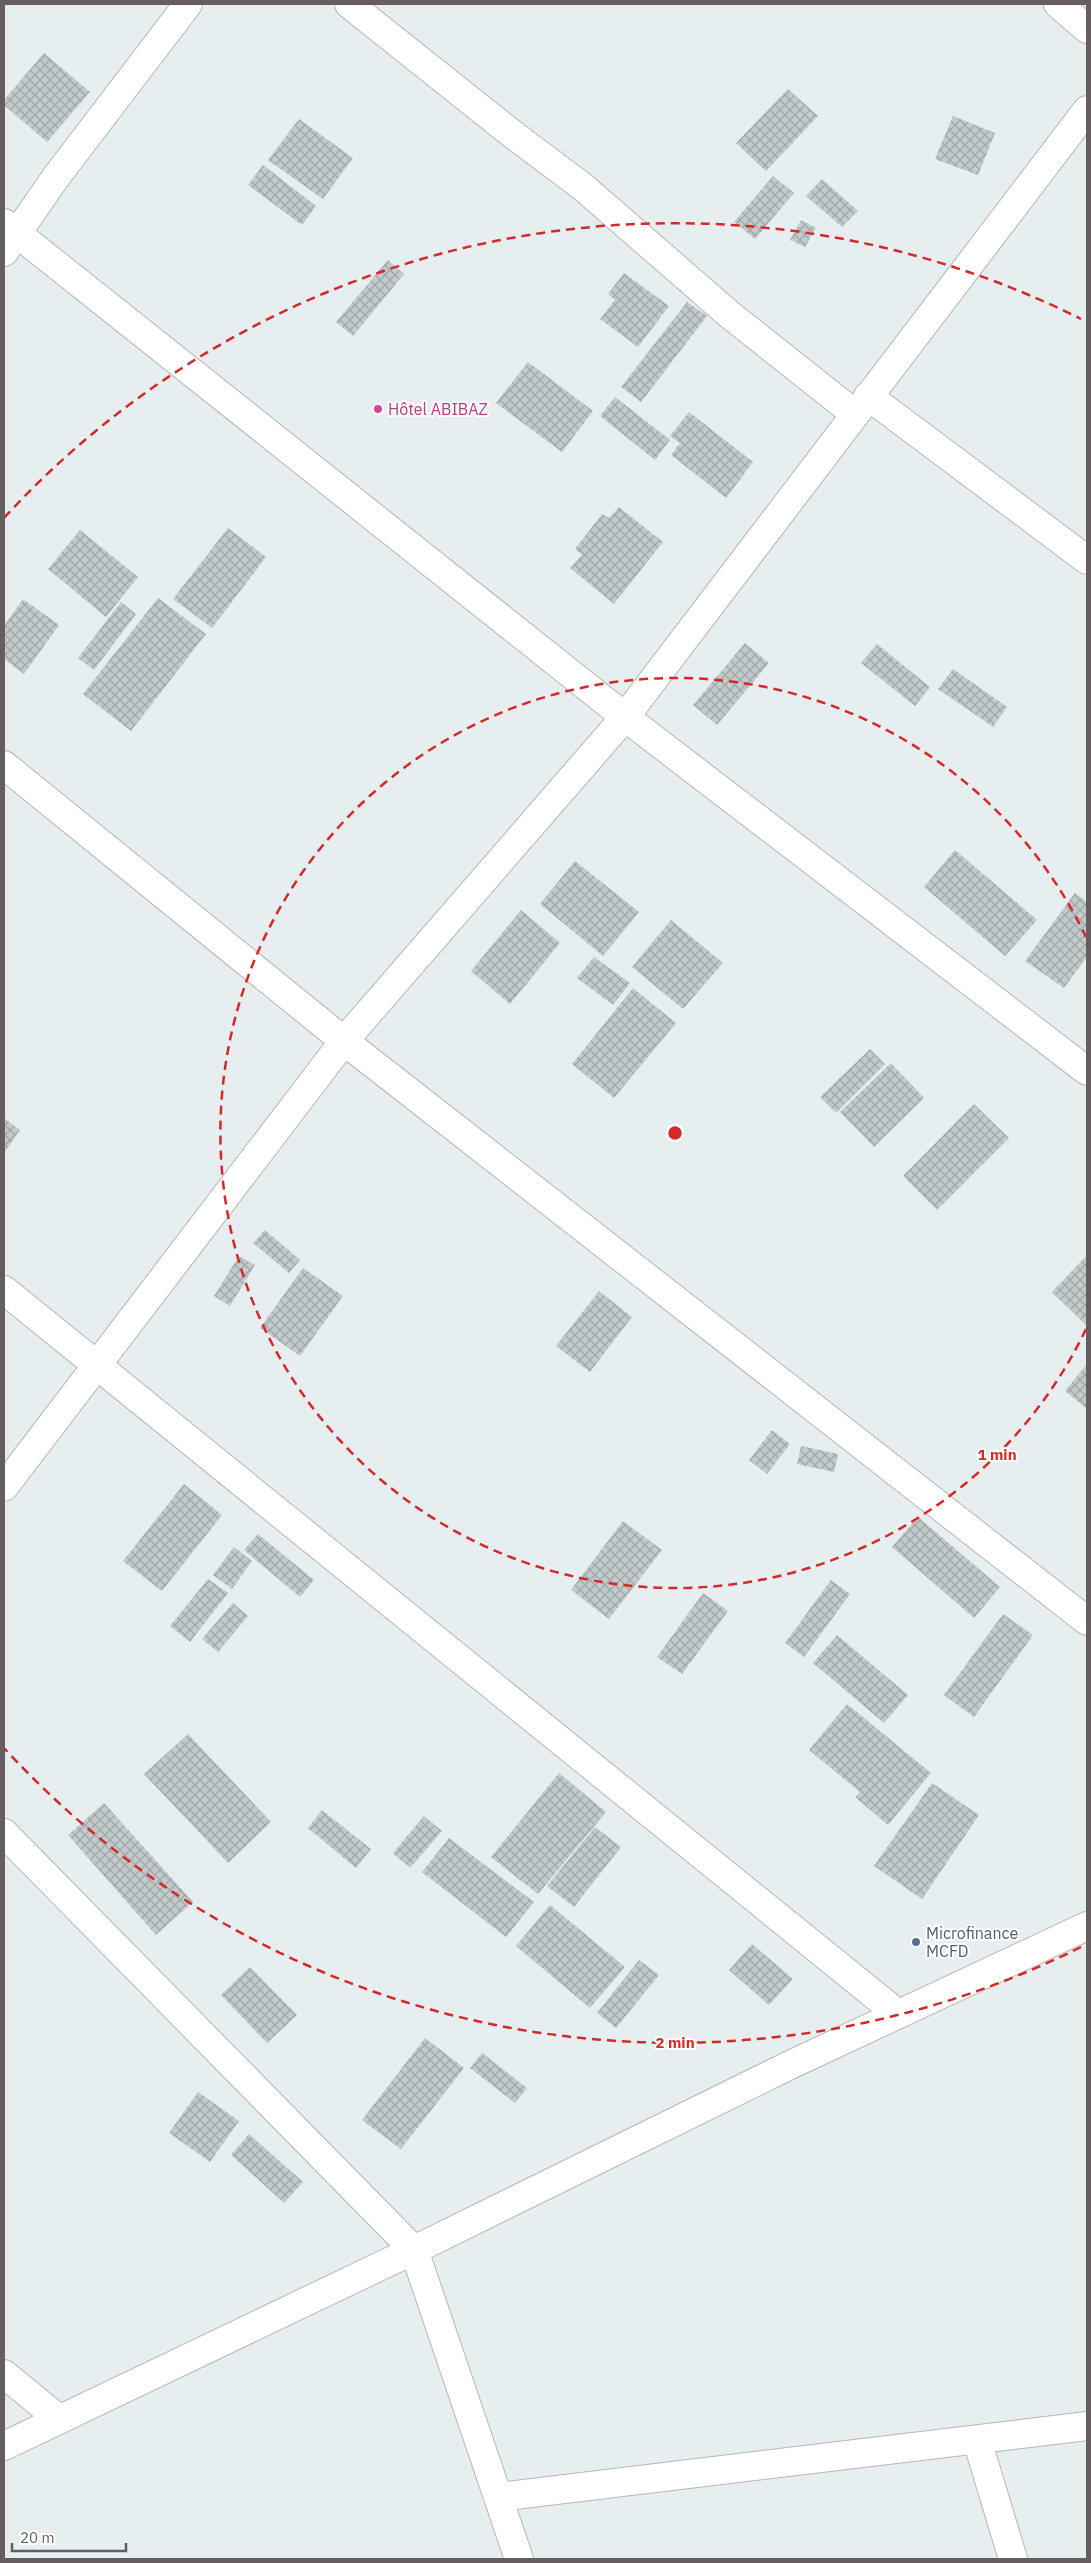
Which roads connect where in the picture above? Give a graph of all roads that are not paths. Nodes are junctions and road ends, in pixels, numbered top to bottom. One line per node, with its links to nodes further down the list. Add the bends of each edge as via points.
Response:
1 (188, 4): 6 (street)
2 (349, 4): 7 (street, via 583,187 723,309)
3 (1058, 4): 4 (street)
4 (1087, 29)
5 (1087, 110): 7 (street)
6 (9, 236): 9 (street)
7 (862, 405): 8 (street); 9 (street)
8 (1087, 560)
9 (625, 717): 11 (street); 12 (street)
10 (4, 765): 11 (street)
11 (344, 1041): 14 (street); 16 (street)
12 (1087, 1071)
13 (4, 1290): 14 (street)
14 (97, 1366): 15 (street); 19 (street)
15 (4, 1487)
16 (1087, 1621)
17 (4, 1833): 20 (street)
18 (1087, 1926): 19 (street)
19 (898, 2014): 20 (street)
20 (414, 2250): 22 (street); 26 (street)
21 (4, 2374): 22 (street)
22 (59, 2419): 25 (street)
23 (1087, 2426): 24 (street)
24 (977, 2440): 26 (street); 28 (street)
25 (4, 2446)
26 (498, 2497): 27 (street)
27 (518, 2559)
28 (1013, 2559)

